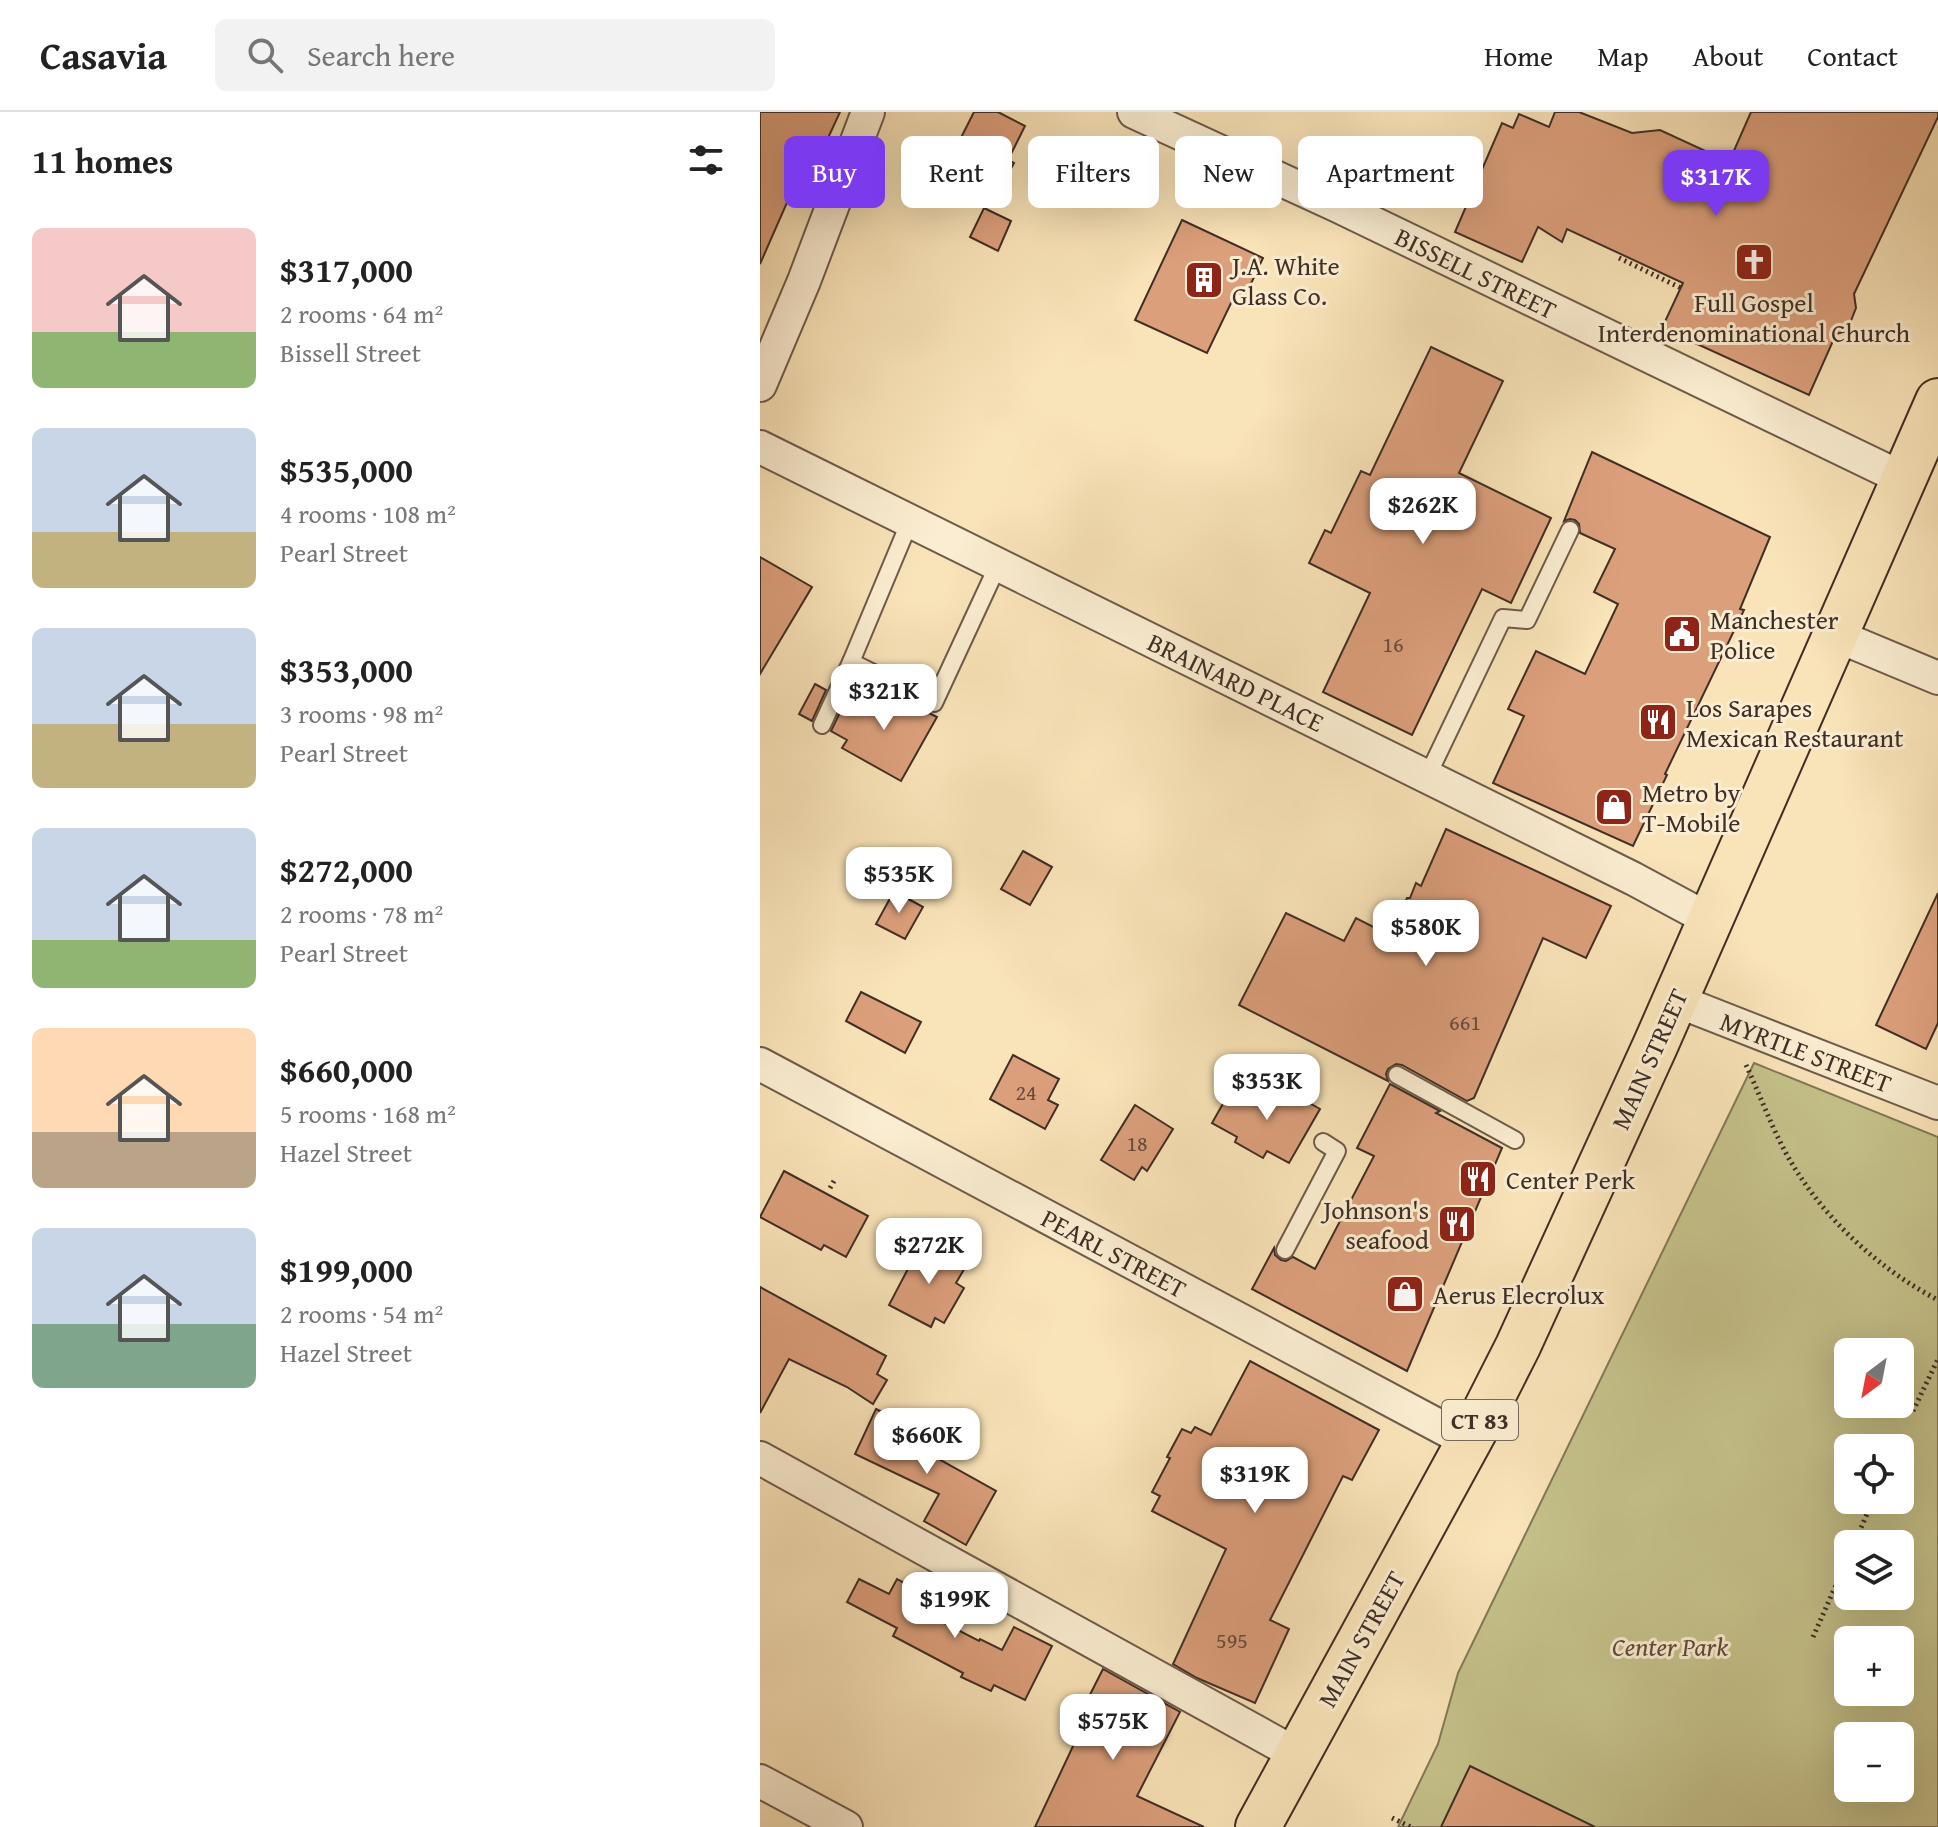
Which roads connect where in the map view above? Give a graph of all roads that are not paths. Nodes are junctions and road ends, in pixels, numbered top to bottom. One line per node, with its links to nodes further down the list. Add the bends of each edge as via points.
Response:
1 (868, 112): 3 (street)
2 (1134, 112): 6 (street, BISSELL STREET)
3 (760, 385)
4 (1938, 401): 6 (main road, MAIN STREET / CT 83)
5 (760, 447): 7 (street, BRAINARD PLACE)
6 (1916, 461): 10 (main road, MAIN STREET / CT 83)
7 (910, 521): 9 (street, BRAINARD PLACE); 11 (lane)
8 (1570, 530): 14 (lane, via 1527,620 1503,618)
9 (998, 565): 11 (lane, via 934,703); 14 (street, BRAINARD PLACE)
10 (1835, 635): 12 (street); 15 (main road, MAIN STREET / CT 83)
11 (851, 662): 13 (lane)
12 (1938, 678)
13 (822, 725)
14 (1427, 777): 15 (street, BRAINARD PLACE)
15 (1710, 920): 16 (main road, MAIN STREET / CT 83)
16 (1675, 1000): 19 (street, MYRTLE STREET); 23 (main road, MAIN STREET / CT 83)
17 (760, 1064): 23 (street, PEARL STREET)
18 (1397, 1075): 20 (lane)
19 (1938, 1103)
20 (1515, 1140)
21 (1323, 1142): 22 (lane, via 1337,1151)
22 (1285, 1250)
23 (1469, 1442): 25 (main road, MAIN STREET / CT 83)
24 (760, 1458): 25 (street)
25 (1298, 1755): 28 (main road, MAIN STREET / CT 83)
26 (760, 1781): 27 (street)
27 (846, 1827)
28 (1258, 1827)

